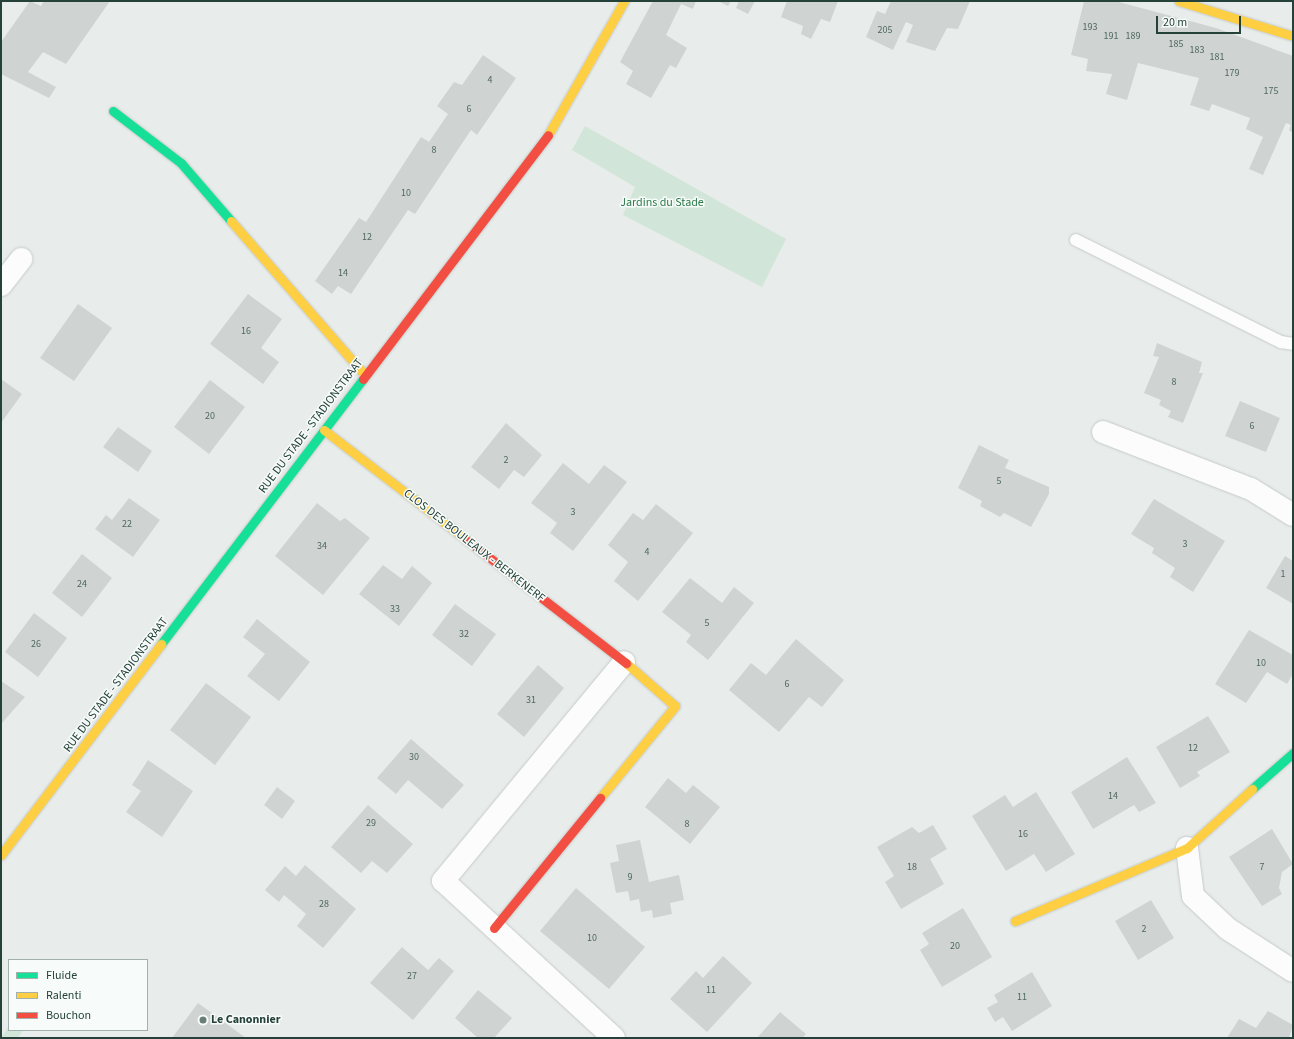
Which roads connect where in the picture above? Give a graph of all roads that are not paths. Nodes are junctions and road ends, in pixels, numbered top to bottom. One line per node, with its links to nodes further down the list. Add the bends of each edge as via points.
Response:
1 (624, 1): 9 (street, RUE DU STADE - STADIONSTRAAT, via 551,132)
2 (1179, 1): 3 (street)
3 (1293, 36)
4 (113, 111): 9 (street, via 181,163)
5 (1076, 240): 8 (lane, via 1281,342)
6 (21, 259): 7 (street)
7 (1, 285)
8 (1293, 344)
9 (365, 375): 10 (street, RUE DU STADE - STADIONSTRAAT)
10 (324, 430): 13 (street, CLOS DES BOULEAUX - BERKENERF); 16 (street, RUE DU STADE - STADIONSTRAAT)
11 (1103, 432): 12 (street, via 1252,489)
12 (1293, 514)
13 (624, 662): 18 (street, via 443,881); 18 (street, CLOS DES BOULEAUX - BERKENERF, via 675,706)
14 (1293, 753): 15 (street)
15 (1187, 848): 17 (street); 19 (street, via 1193,896 1228,929)
16 (1, 855)
17 (1015, 921)
18 (494, 928): 20 (street)
19 (1293, 971)
20 (614, 1038)

